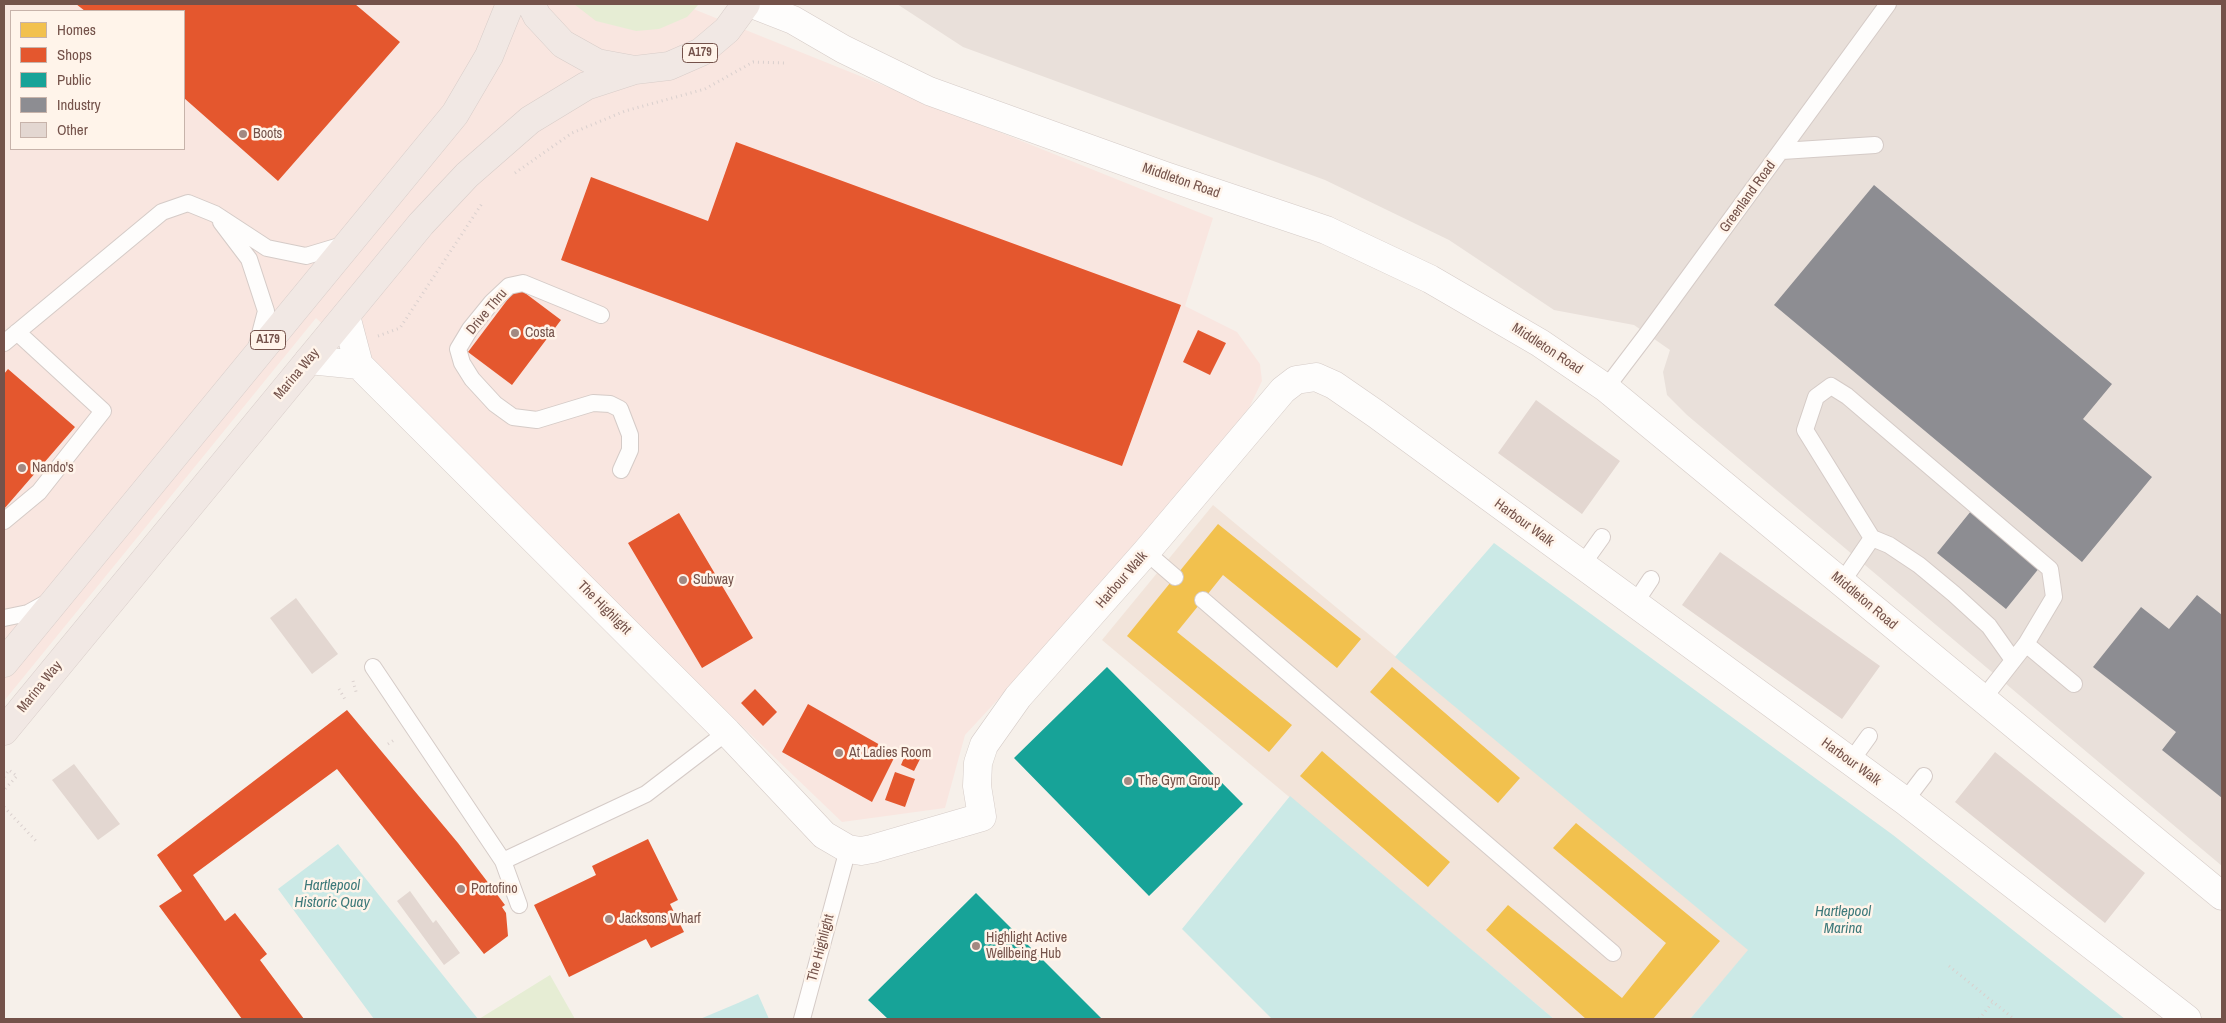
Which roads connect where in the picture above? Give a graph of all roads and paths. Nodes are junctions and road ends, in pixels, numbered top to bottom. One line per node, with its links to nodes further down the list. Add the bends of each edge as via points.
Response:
1 (510, 4): 13 (highway, A179, via 489,56 455,114)
2 (531, 4): 7 (highway, A179, via 537,16 563,44 597,63)
3 (746, 4): 7 (highway, A179, via 727,30 701,52 669,66)
4 (752, 4): 22 (street, Middleton Road, via 793,20 843,49 929,91 1326,230 1430,279 1540,343)
5 (1888, 4): 9 (lane, Greenland Road)
6 (786, 63): 10 (path, via 753,62 705,88 598,122 572,133)
7 (635, 70): 15 (highway, Marina Way / A179, via 586,86 530,120 467,174 421,224)
8 (1876, 145): 9 (lane)
9 (1782, 150): 22 (lane, Greenland Road)
10 (507, 179)
11 (486, 198): 17 (path, via 400,328)
12 (215, 214): 13 (lane, via 267,248 306,256); 16 (lane, via 188,204 162,212); 19 (lane, via 249,259 266,311)
13 (348, 243): 19 (highway, A179)
14 (601, 315): 23 (lane, Drive Thru, via 523,283 508,286 470,329 458,349 462,364 472,379 495,404 513,417 537,420 594,403 610,404 620,409 630,435 630,450)
15 (346, 316): 20 (highway, Marina Way / A179); 21 (street)
16 (17, 332): 18 (lane); 24 (lane, via 103,411 39,492)
17 (378, 336)
18 (4, 343)
19 (254, 358): 32 (highway, A179)
20 (309, 360): 21 (street); 46 (highway, Marina Way / A179)
21 (359, 366): 47 (street, The Highlight)
22 (1606, 388): 31 (street, Middleton Road)
23 (621, 470)
24 (4, 521)
25 (1602, 537): 28 (lane)
26 (1872, 538): 31 (lane); 36 (lane, via 1806,430 1816,397 1831,386 1847,396 2050,569 2054,597); 37 (lane, via 1919,565 1954,594 1989,626)
27 (1146, 552): 28 (street, Harbour Walk, via 1283,390 1296,380 1316,377 1345,392); 29 (lane); 56 (street, Harbour Walk, via 1018,697 984,746 978,763 977,786 982,817 872,848)
28 (1582, 565): 34 (street, Harbour Walk)
29 (1175, 577)
30 (1652, 579): 34 (lane)
31 (1842, 582): 44 (street, Middleton Road)
32 (59, 596): 35 (lane, via 28,613); 38 (highway, A179)
33 (1203, 600): 60 (lane)
34 (1635, 603): 49 (street, Harbour Walk)
35 (4, 618)
36 (2026, 644): 37 (lane); 41 (lane)
37 (2013, 660): 44 (lane)
38 (4, 663)
39 (373, 667): 57 (lane)
40 (352, 681): 43 (path)
41 (2074, 684)
42 (339, 689): 45 (path)
43 (357, 695)
44 (1982, 699): 58 (street, Middleton Road)
45 (346, 701)
46 (4, 731)
47 (728, 732): 56 (street, The Highlight, via 824,835); 57 (lane, via 646,794)
48 (1869, 736): 49 (lane)
49 (1850, 761): 53 (street, Harbour Walk)
50 (1924, 776): 53 (lane)
51 (4, 777): 52 (path, via 9,770 17,776)
52 (4, 790)
53 (1905, 801): 66 (street, Harbour Walk)
54 (4, 807): 55 (path)
55 (37, 842)
56 (848, 849): 63 (lane, The Highlight)
57 (503, 861): 59 (lane)
58 (2222, 896)
59 (519, 905)
60 (1613, 952)
61 (1949, 966): 62 (path)
62 (1992, 1003): 64 (path); 65 (path)
63 (802, 1019)
64 (1979, 1019)
65 (2014, 1019)
66 (2187, 1019)

